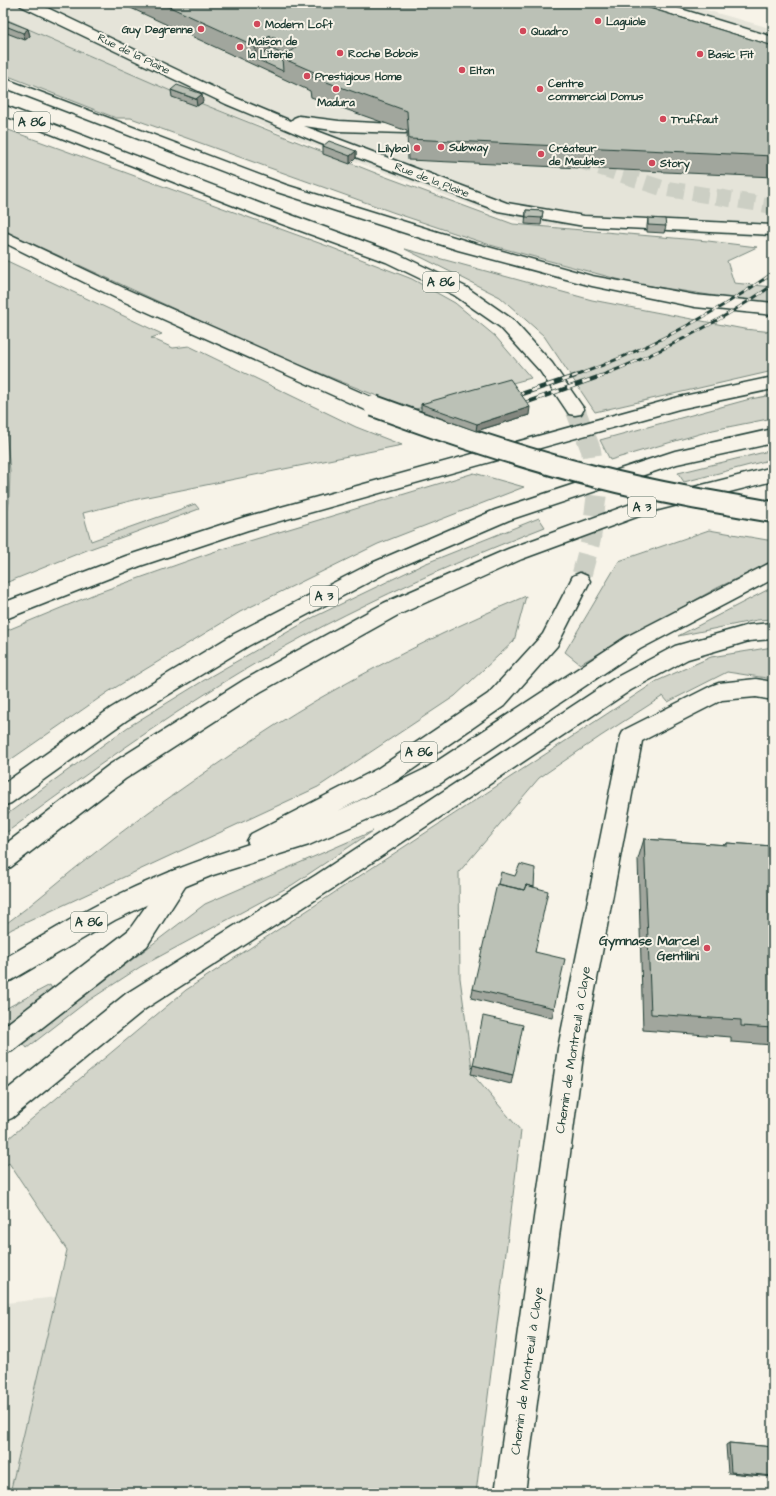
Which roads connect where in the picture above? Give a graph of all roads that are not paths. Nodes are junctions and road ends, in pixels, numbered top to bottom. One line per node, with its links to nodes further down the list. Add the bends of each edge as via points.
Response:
1 (26, 3): 6 (main road, Rue de la Plaine, via 231,101)
2 (646, 3): 3 (main road)
3 (773, 42)
4 (3, 82): 12 (main road, via 280,188 464,246 592,281 695,301)
5 (3, 110): 9 (main road, A 86)
6 (268, 116): 8 (main road, via 339,126); 10 (main road, Rue de la Plaine, via 324,140 504,207 584,221)
7 (3, 117): 9 (main road)
8 (405, 128)
9 (62, 134): 14 (main road, A 86, via 392,258 460,291 506,323 546,367)
10 (773, 230)
11 (3, 236): 17 (main road, bridge, via 122,294 374,406 448,433 541,462 629,485)
12 (773, 309)
13 (773, 383): 20 (main road, via 679,403 245,524 133,561)
14 (575, 409)
15 (773, 436): 23 (main road, A 3, via 675,458 502,515 379,568 221,652 119,714)
16 (773, 474): 24 (main road, A 3, via 646,506 514,554 391,609 252,686 116,772)
17 (773, 512)
18 (773, 570): 25 (main road, via 633,643 433,776 374,806 301,838)
19 (580, 582): 25 (main road, A 86, via 550,640 496,700 385,776)
20 (3, 612)
21 (773, 631): 29 (main road, via 749,633 682,652 622,684 324,882 136,1001)
22 (773, 691): 30 (main road, Chemin de Montreuil à Claye, via 756,688 719,692 632,736 571,1048)
23 (3, 796)
24 (3, 860)
25 (210, 866): 26 (main road, A 86)
26 (178, 879): 27 (main road, A 86, via 107,912); 28 (main road, via 138,938)
27 (3, 972)
28 (3, 1042)
29 (3, 1109)
30 (510, 1493)

